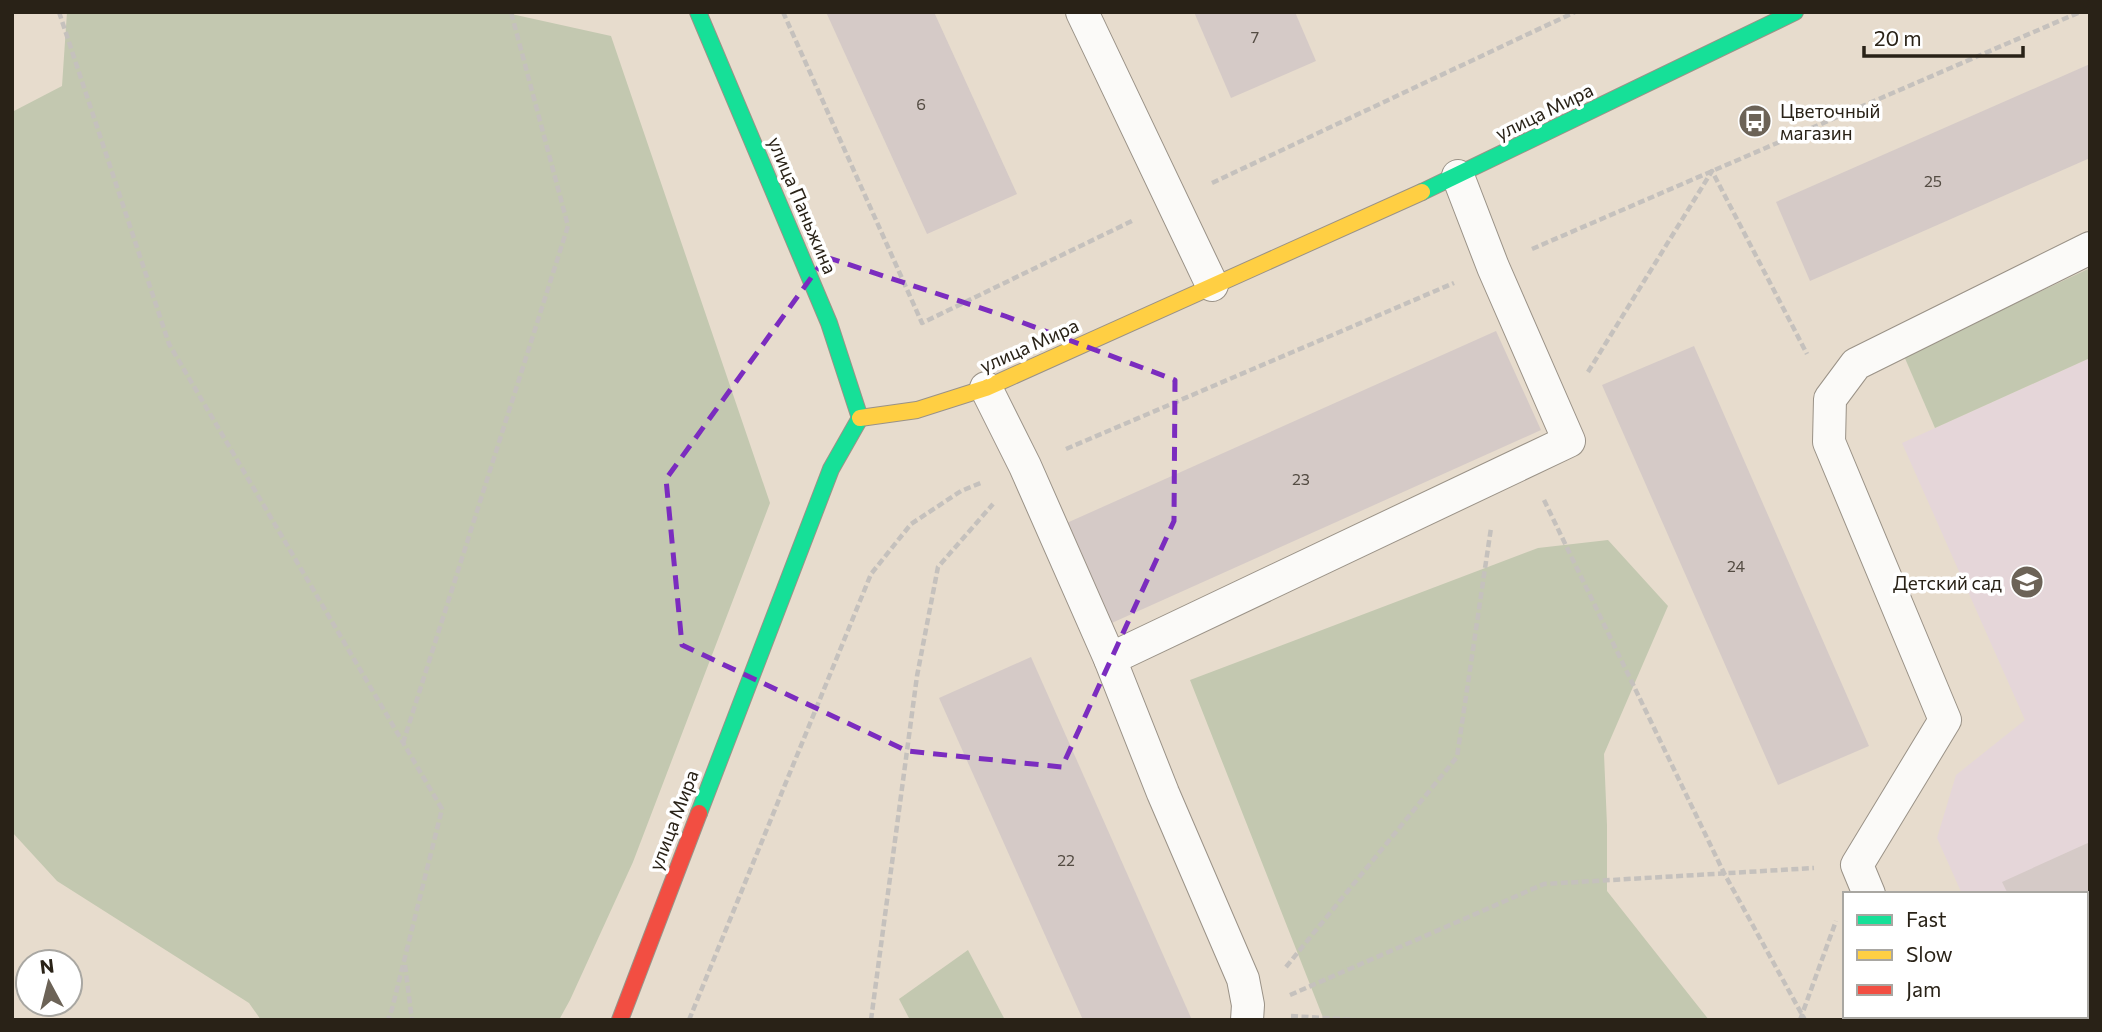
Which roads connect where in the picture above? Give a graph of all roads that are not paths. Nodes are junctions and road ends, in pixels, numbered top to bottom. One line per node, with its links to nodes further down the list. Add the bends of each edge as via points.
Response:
1 (698, 12): 8 (street, улица Паньжина, via 829,323)
2 (1082, 12): 6 (lane)
3 (1795, 12): 4 (street, улица Мира)
4 (1458, 176): 6 (street, улица Мира); 9 (lane, via 1569,441)
5 (2090, 248): 10 (lane, via 1856,364 1830,398 1829,442 1945,720 1857,865)
6 (1212, 285): 7 (street, улица Мира)
7 (986, 388): 8 (street, улица Мира, via 917,410); 9 (lane)
8 (860, 418): 12 (street, улица Мира, via 831,468)
9 (1110, 659): 11 (lane, via 1243,979)
10 (1868, 892)
11 (1248, 1017)
12 (620, 1020)

